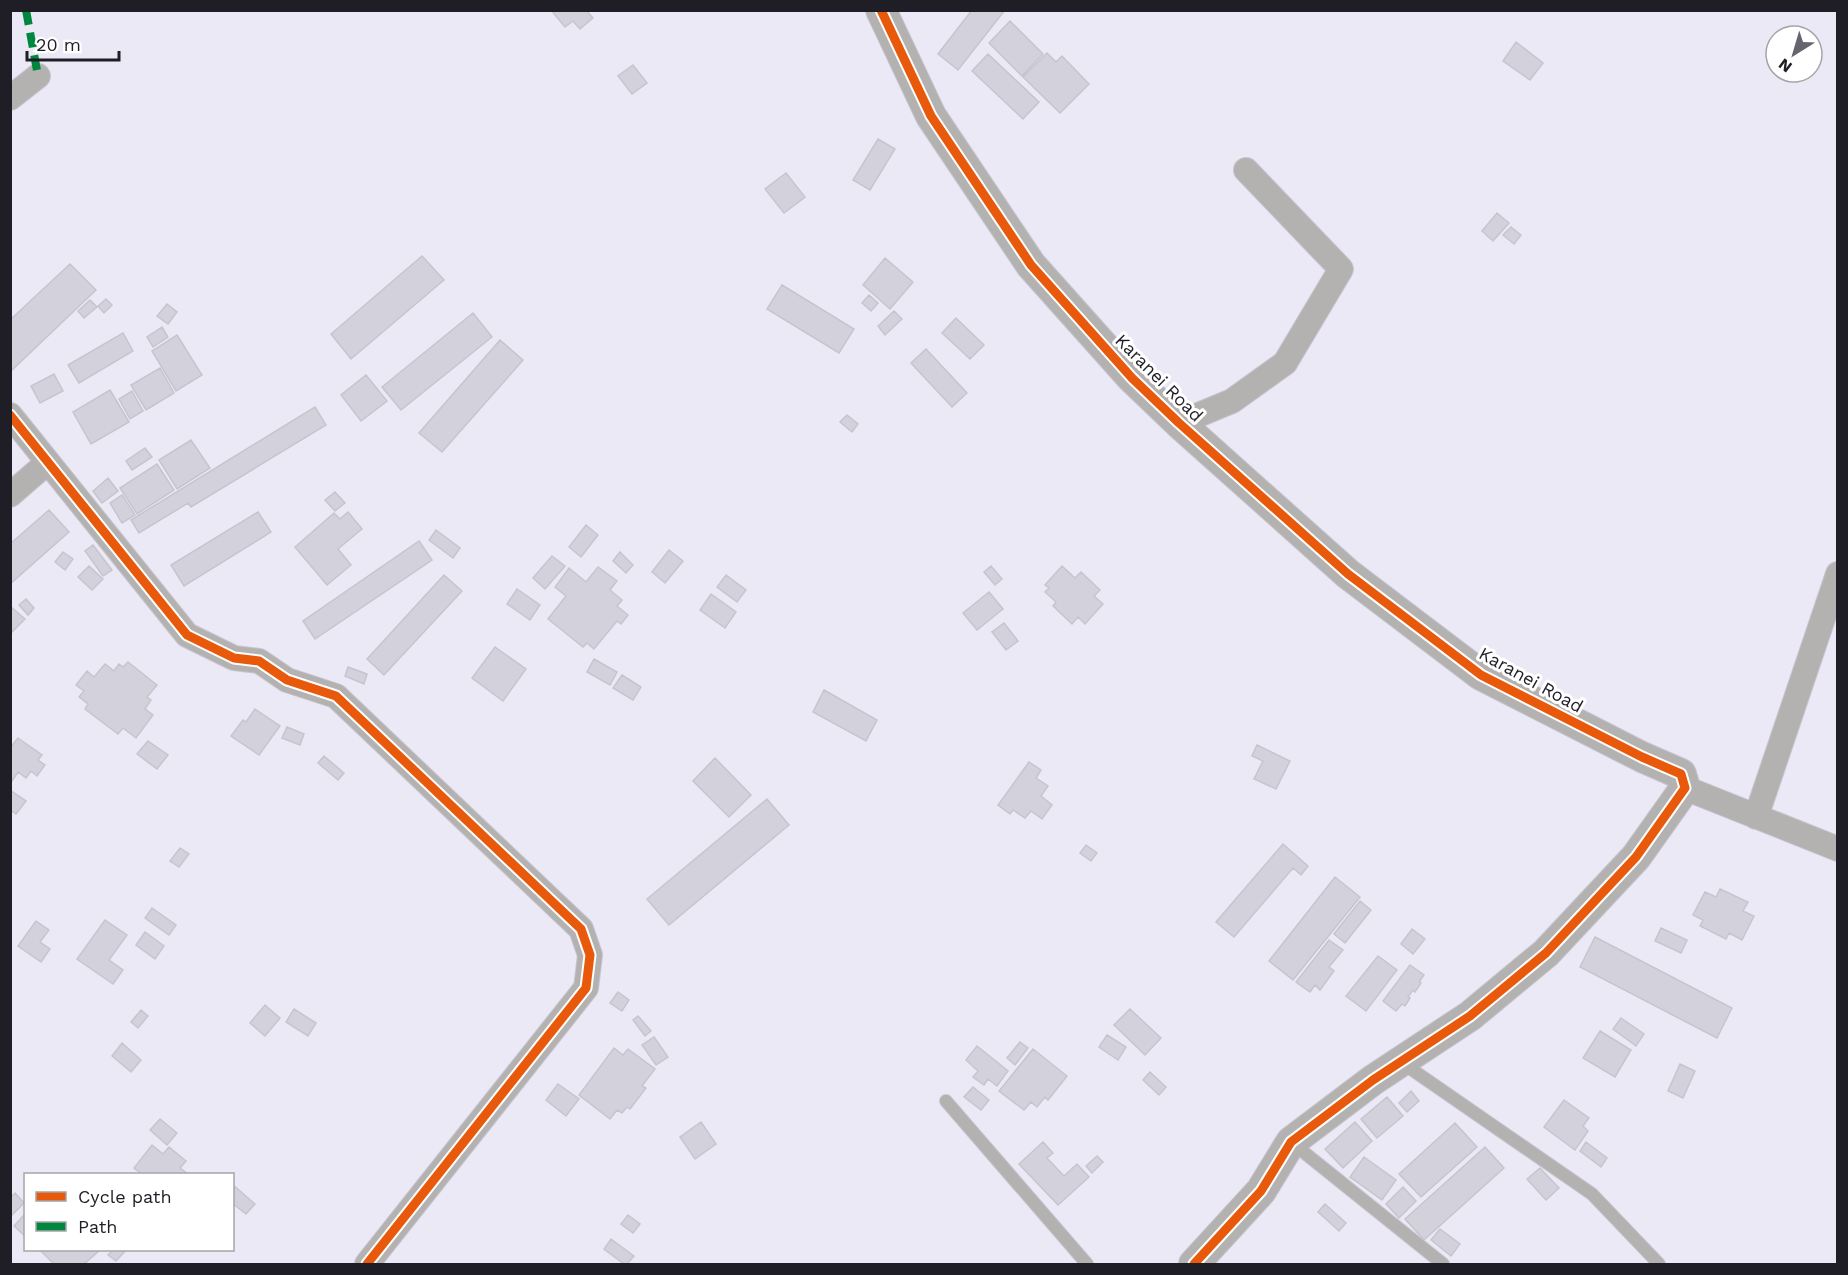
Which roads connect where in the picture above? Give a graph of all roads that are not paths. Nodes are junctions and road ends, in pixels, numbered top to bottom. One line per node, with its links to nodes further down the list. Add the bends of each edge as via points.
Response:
1 (880, 10): 6 (street, Karanei Road, via 931,116 1031,264 1132,378)
2 (38, 76): 3 (street)
3 (10, 98)
4 (1246, 171): 6 (street, via 1341,269 1285,363 1232,401)
5 (10, 415): 7 (street)
6 (1179, 423): 10 (street, Karanei Road, via 1348,574 1481,675 1681,774)
7 (48, 462): 8 (street); 16 (street, via 188,635 234,658 260,661 287,680 336,696 580,929 590,955 586,988)
8 (10, 495)
9 (1838, 574): 11 (street)
10 (1684, 788): 11 (street); 13 (street, via 1636,857 1546,953 1470,1016)
11 (1756, 817): 12 (street)
12 (1838, 849)
13 (1400, 1061): 15 (street); 20 (lane, via 1592,1194)
14 (946, 1101): 17 (lane)
15 (1292, 1142): 18 (street, via 1261,1191); 19 (lane)
16 (367, 1264)
17 (1087, 1264)
18 (1194, 1264)
19 (1443, 1264)
20 (1659, 1264)

